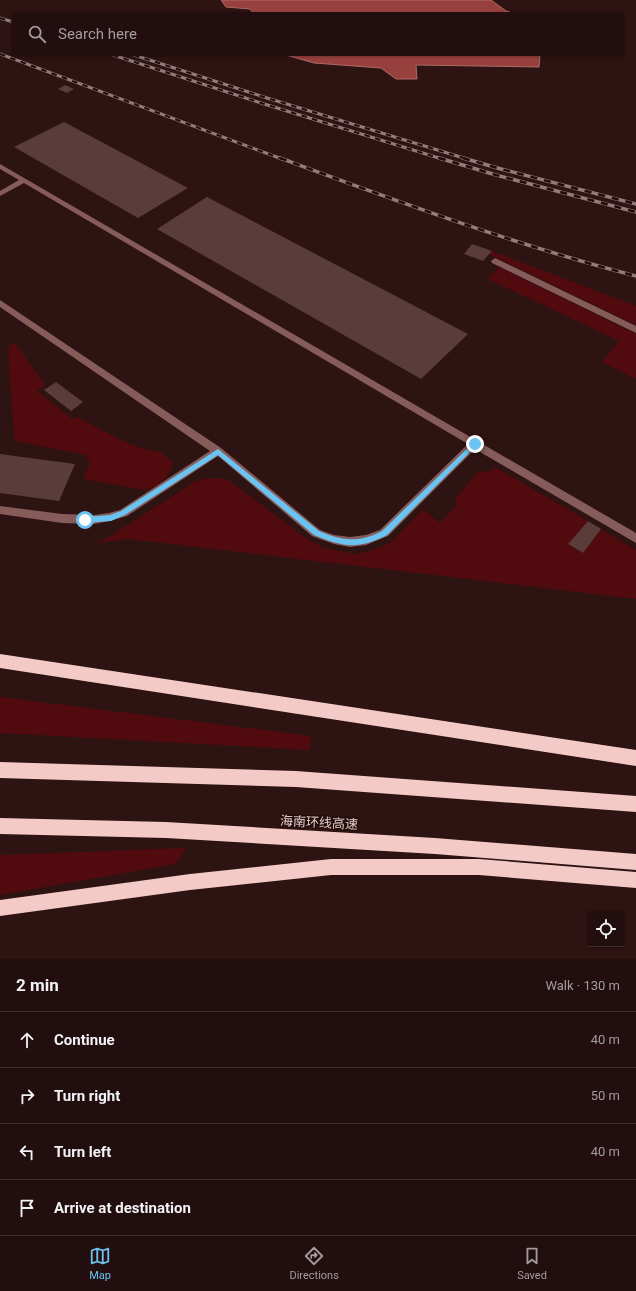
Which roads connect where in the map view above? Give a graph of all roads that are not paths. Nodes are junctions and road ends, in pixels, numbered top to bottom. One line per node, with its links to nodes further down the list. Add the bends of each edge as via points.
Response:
1 (0, 166): 2 (lane)
2 (25, 180): 3 (lane); 7 (lane)
3 (0, 194)
4 (495, 261): 6 (lane)
5 (0, 303): 8 (lane)
6 (636, 330)
7 (475, 444): 8 (lane, via 384,533 370,541 352,543 332,540 316,533); 10 (lane)
8 (218, 451): 9 (lane, via 123,513 111,518 85,520)
9 (0, 510)
10 (636, 538)
11 (0, 661): 12 (highway)
12 (636, 758)
13 (0, 770): 14 (highway, via 296,779)
14 (636, 804)
15 (0, 826): 16 (highway, 海南环线高速, via 166,830 396,843)
16 (636, 862)
17 (636, 880): 18 (highway, via 479,867 331,867 190,882)
18 (0, 908)

